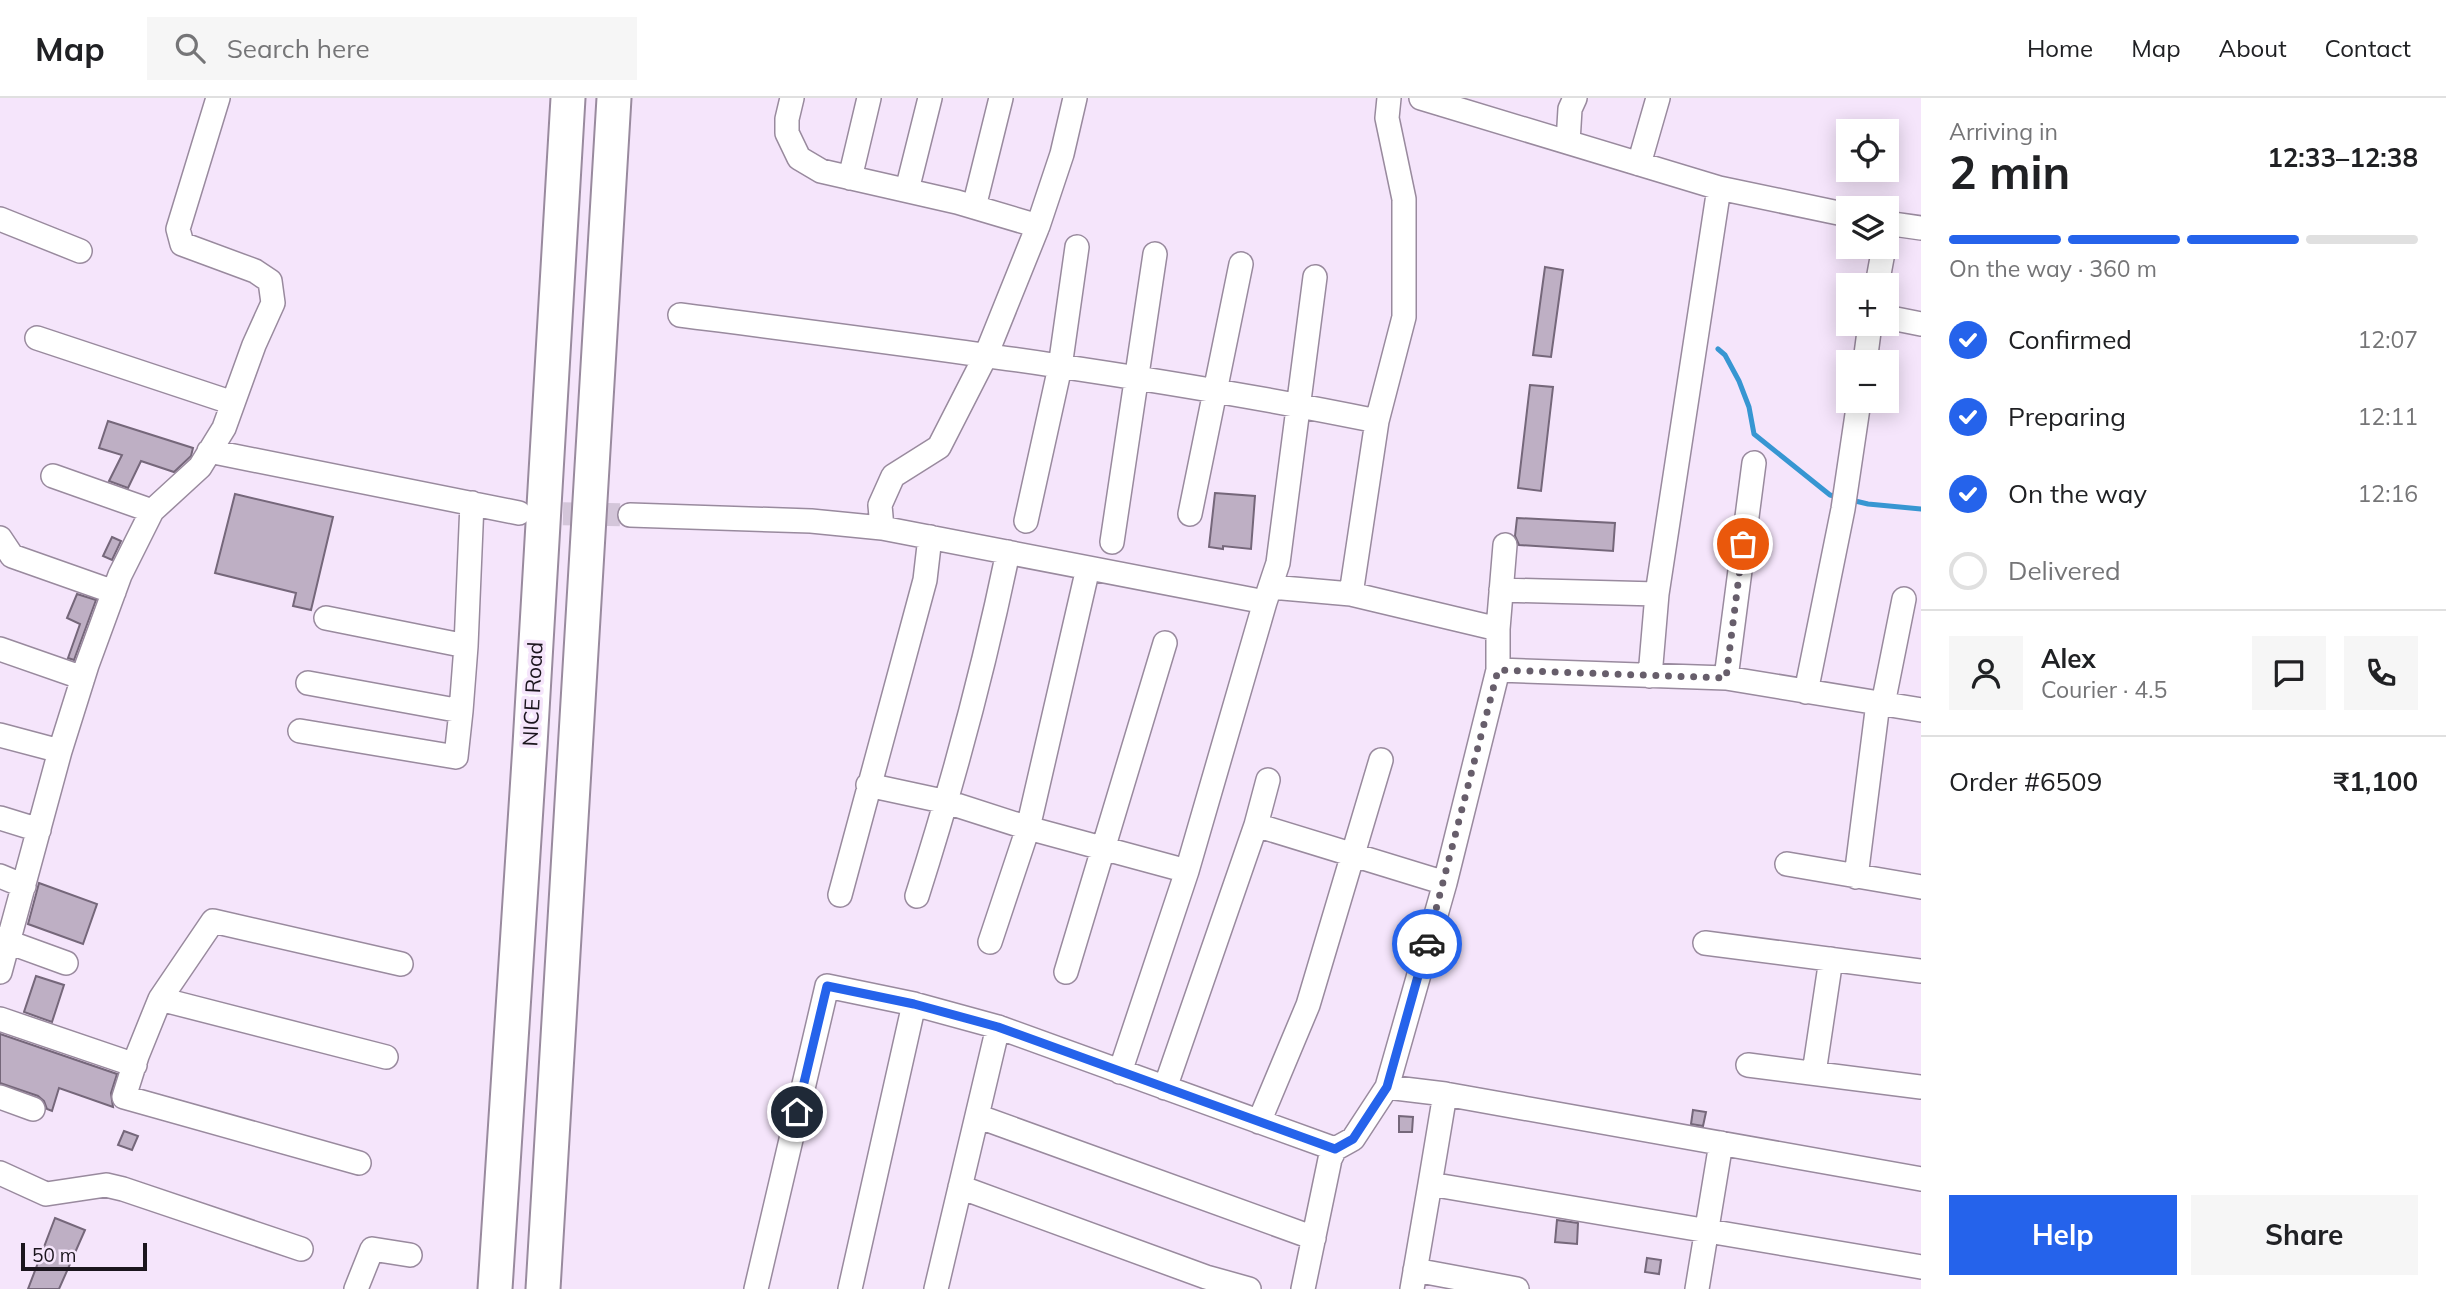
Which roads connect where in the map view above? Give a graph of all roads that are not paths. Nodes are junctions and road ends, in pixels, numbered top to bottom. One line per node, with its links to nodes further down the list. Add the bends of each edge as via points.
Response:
1 (218, 98): 37 (street, via 178,229 182,244 270,281 273,303)
2 (568, 98): 139 (highway, NICE Road)
3 (614, 98): 140 (highway)
4 (792, 98): 15 (street, via 787,133 799,158 821,171)
5 (869, 98): 15 (street)
6 (930, 98): 17 (street)
7 (1001, 98): 18 (street)
8 (1075, 98): 21 (street)
9 (1389, 98): 40 (street, via 1387,118 1404,199 1404,317)
10 (1421, 98): 13 (street)
11 (1575, 98): 13 (street)
12 (1658, 98): 14 (street)
13 (1567, 142): 14 (street)
14 (1639, 164): 16 (street)
15 (850, 178): 17 (street)
16 (1719, 188): 19 (street); 61 (street)
17 (907, 191): 18 (street)
18 (974, 207): 21 (street)
19 (1836, 212)
20 (0, 219): 25 (street)
21 (1038, 226): 33 (street)
22 (1899, 227): 23 (street)
23 (1921, 228)
24 (1076, 247): 34 (street)
25 (80, 251)
26 (1155, 254): 35 (street)
27 (1241, 264): 36 (street)
28 (1315, 278): 38 (street)
29 (680, 315): 33 (street)
30 (1899, 320): 31 (street)
31 (1921, 324)
32 (37, 338): 37 (street)
33 (986, 355): 34 (street); 50 (street, via 939,447 893,476 880,505)
34 (1060, 367): 35 (street); 49 (street)
35 (1137, 379): 36 (street); 53 (street)
36 (1214, 391): 38 (street); 47 (street)
37 (233, 403): 41 (street)
38 (1298, 405): 40 (street); 59 (street, via 1278,563)
39 (1857, 413): 73 (street)
40 (1377, 421): 60 (street)
41 (209, 451): 44 (street); 45 (street, via 200,467)
42 (1754, 463): 71 (street)
43 (53, 476): 45 (street)
44 (472, 503): 46 (street); 66 (street)
45 (152, 511): 58 (street)
46 (519, 513)
47 (1190, 514)
48 (631, 515): 50 (street)
49 (1026, 522)
50 (882, 528): 51 (street)
51 (930, 537): 55 (street); 82 (street, via 925,580)
52 (0, 538): 58 (street, via 12,556)
53 (1112, 542)
54 (1505, 545): 57 (street)
55 (1008, 552): 56 (street); 83 (street)
56 (1088, 568): 59 (street); 86 (street)
57 (1501, 590): 61 (street); 64 (street)
58 (114, 592): 70 (street)
59 (1268, 594): 60 (street); 91 (street)
60 (1351, 594): 64 (street)
61 (1657, 594): 69 (street)
62 (1904, 599): 74 (street)
63 (326, 618): 66 (street)
64 (1498, 629): 68 (street)
65 (1164, 643): 88 (street)
66 (466, 646): 76 (street)
67 (0, 649): 70 (street)
68 (1498, 670): 69 (street); 94 (street)
69 (1650, 676): 71 (street)
70 (83, 678): 79 (street)
71 (1726, 678): 73 (street)
72 (308, 683): 76 (street)
73 (1806, 691): 74 (street)
74 (1880, 703): 75 (street); 93 (street)
75 (1921, 710)
76 (461, 711): 77 (street, via 456,757)
77 (300, 731)
78 (0, 736): 79 (street)
79 (60, 751): 87 (street)
80 (1381, 760): 89 (street)
81 (1268, 780): 85 (street)
82 (868, 785): 83 (street); 97 (street)
83 (947, 802): 86 (street); 98 (street)
84 (0, 818): 87 (street)
85 (1255, 825): 89 (street); 119 (street)
86 (1028, 828): 88 (street); 100 (street)
87 (39, 830): 95 (street)
88 (1104, 849): 91 (street); 107 (street)
89 (1354, 855): 94 (street); 124 (street, via 1308,1005)
90 (1787, 864): 93 (street)
91 (1187, 871): 115 (street)
92 (0, 876): 95 (street)
93 (1856, 877): 96 (street)
94 (1445, 883): 117 (street)
95 (24, 886): 99 (street)
96 (1921, 887)
97 (840, 895)
98 (917, 896)
99 (5, 941): 103 (street); 106 (street)
100 (990, 942)
101 (1705, 943): 102 (street)
102 (1831, 959): 105 (street); 116 (street)
103 (66, 963)
104 (401, 964): 108 (street, via 213,921)
105 (1921, 971)
106 (0, 972)
107 (1066, 972)
108 (160, 999): 112 (street); 113 (street)
109 (914, 1004): 111 (street); 141 (street, via 827,986); 142 (street)
110 (0, 1019): 113 (street)
111 (998, 1027): 115 (street); 123 (street)
112 (386, 1057)
113 (135, 1065): 127 (street, via 124,1097)
114 (1748, 1065): 116 (street)
115 (1120, 1072): 119 (street)
116 (1814, 1073): 118 (street)
117 (1387, 1087): 120 (street); 126 (street, via 1353,1139)
118 (1921, 1087)
119 (1165, 1088): 124 (street)
120 (1445, 1094): 125 (street); 130 (street)
121 (0, 1097): 122 (street)
122 (33, 1110)
123 (977, 1116): 131 (street); 133 (street)
124 (1259, 1122): 126 (street)
125 (1721, 1143): 129 (street); 132 (street)
126 (1335, 1149): 133 (street)
127 (359, 1163)
128 (0, 1173): 134 (street, via 46,1194 106,1185 123,1189)
129 (1921, 1179)
130 (1430, 1184): 132 (street); 137 (street)
131 (960, 1187): 143 (street); 144 (street)
132 (1706, 1229): 136 (street); 147 (street)
133 (1314, 1238): 145 (street)
134 (301, 1250)
135 (410, 1255): 138 (street, via 372,1249)
136 (1921, 1267)
137 (1414, 1279): 146 (street)
138 (355, 1289)
139 (495, 1289)
140 (543, 1289)
141 (756, 1289)
142 (850, 1289)
143 (936, 1289)
144 (1249, 1289)
145 (1303, 1289)
146 (1517, 1289)
147 (1697, 1289)

